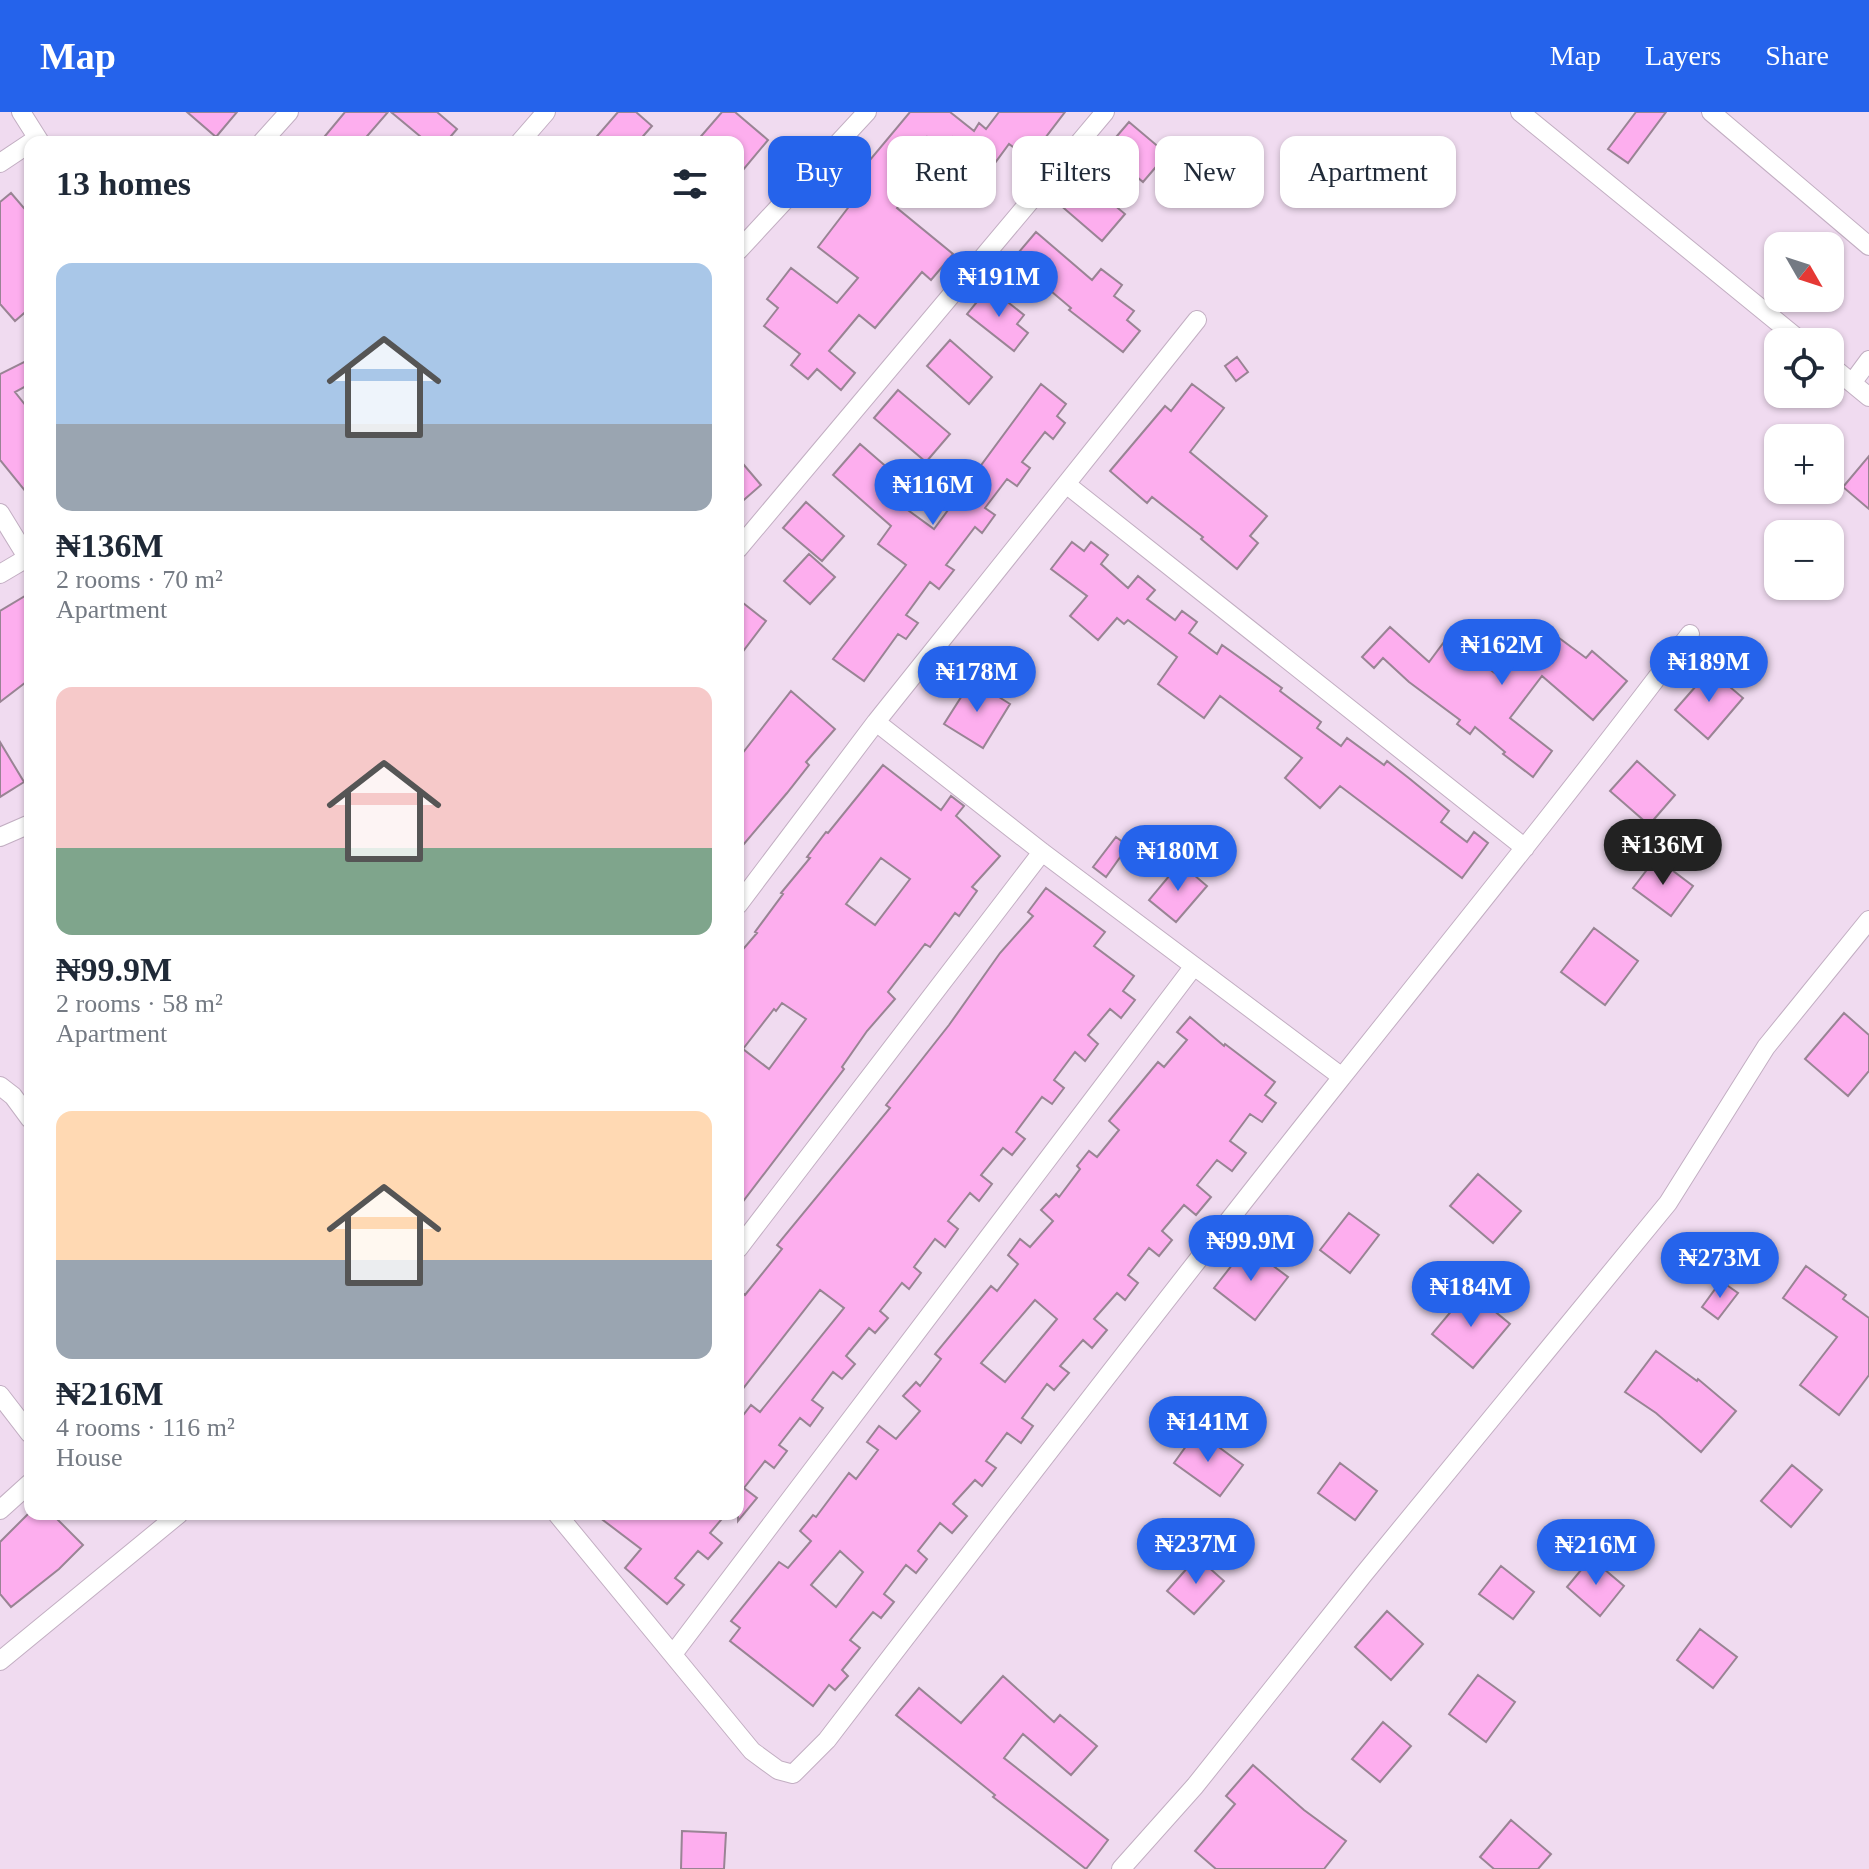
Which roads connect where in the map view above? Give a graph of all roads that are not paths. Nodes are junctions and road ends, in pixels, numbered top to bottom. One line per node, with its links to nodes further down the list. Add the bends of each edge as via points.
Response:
1 (21, 112): 8 (street)
2 (289, 112): 9 (street)
3 (546, 112): 10 (street)
4 (867, 112): 13 (street)
5 (1105, 112): 23 (street)
6 (1520, 112): 16 (street)
7 (1711, 112): 14 (street)
8 (33, 136)
9 (267, 136)
10 (525, 136)
11 (24, 148): 12 (street)
12 (0, 163)
13 (744, 245)
14 (1869, 246)
15 (1197, 320): 21 (street)
16 (1785, 328)
17 (1869, 360): 19 (street)
18 (1844, 376): 19 (street)
19 (1852, 383): 20 (street)
20 (1869, 397)
21 (1066, 484): 28 (street); 31 (street)
22 (0, 513): 24 (street)
23 (744, 542)
24 (24, 552)
25 (24, 562): 26 (street)
26 (0, 574)
27 (1690, 634): 31 (street)
28 (876, 722): 32 (street); 33 (street)
29 (24, 827): 30 (street)
30 (0, 837)
31 (1525, 848): 36 (street)
32 (1042, 852): 35 (street); 39 (street)
33 (744, 897)
34 (1869, 920): 48 (street, via 1766,1047 1668,1203 1195,1786)
35 (1194, 966): 36 (street); 46 (street)
36 (1342, 1077): 46 (street, via 827,1740 793,1774 752,1751)
37 (0, 1086): 38 (street)
38 (24, 1111)
39 (744, 1241)
40 (0, 1395): 41 (street)
41 (24, 1426)
42 (24, 1488): 43 (street)
43 (0, 1510)
44 (172, 1520): 47 (street)
45 (562, 1520): 46 (street)
46 (673, 1654)
47 (0, 1661)
48 (1121, 1869)

